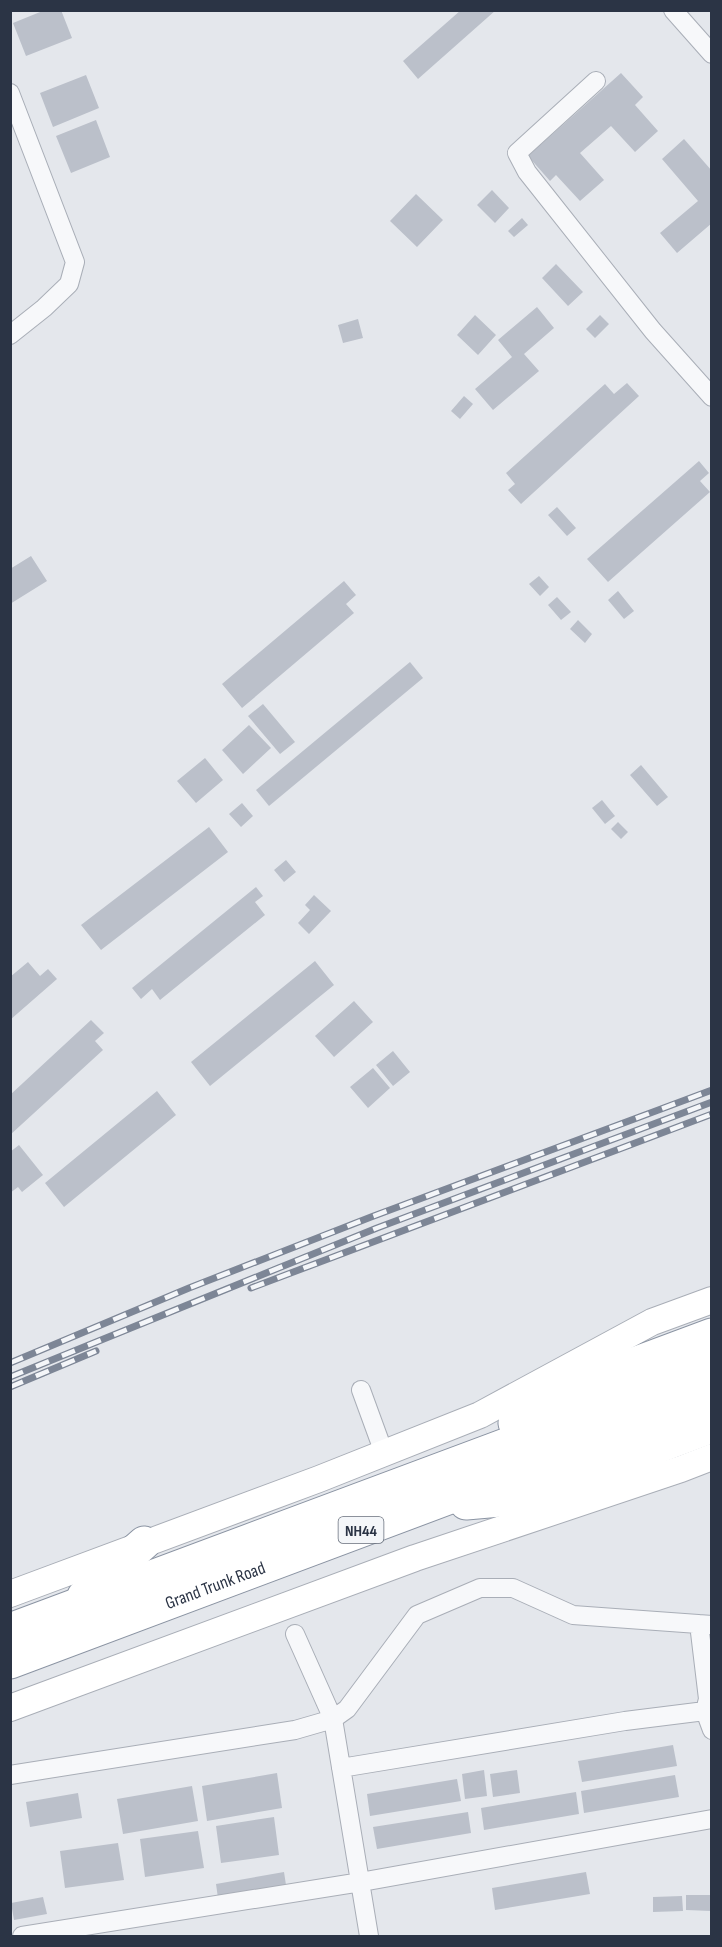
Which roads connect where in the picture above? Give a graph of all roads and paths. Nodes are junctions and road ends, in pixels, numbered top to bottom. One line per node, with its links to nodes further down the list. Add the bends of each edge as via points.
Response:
1 (673, 10): 2 (street)
2 (711, 54)
3 (596, 81): 6 (street, via 517,153 527,172)
4 (10, 93): 5 (street, via 75,262 69,284)
5 (10, 335)
6 (711, 397)
7 (711, 1300): 13 (street, via 652,1322 480,1415)
8 (711, 1335): 15 (highway, Grand Trunk Road / NH44, via 602,1376)
9 (711, 1368): 15 (highway, Grand Trunk Road / NH44)
10 (361, 1390): 13 (street)
11 (711, 1399): 15 (highway, Grand Trunk Road / NH44)
12 (711, 1426): 15 (highway, Grand Trunk Road / NH44, via 522,1498)
13 (384, 1453): 16 (street)
14 (711, 1457): 23 (street, via 415,1558)
15 (412, 1495): 18 (highway, Grand Trunk Road / NH44); 22 (highway, Grand Trunk Road / NH44)
16 (144, 1543): 17 (street); 18 (highway)
17 (10, 1594)
18 (69, 1609): 20 (highway, Grand Trunk Road / NH44)
19 (705, 1624): 24 (street); 25 (street, via 573,1615 513,1588 480,1588 417,1615 347,1709)
20 (10, 1630)
21 (296, 1634): 25 (street)
22 (10, 1662)
23 (10, 1707)
24 (705, 1711): 26 (street); 27 (street)
25 (333, 1719): 27 (street); 28 (street, via 295,1730)
26 (711, 1730)
27 (341, 1768): 30 (street)
28 (10, 1774)
29 (711, 1819): 30 (street)
30 (361, 1882): 31 (street); 32 (street)
31 (22, 1936)
32 (369, 1936)

